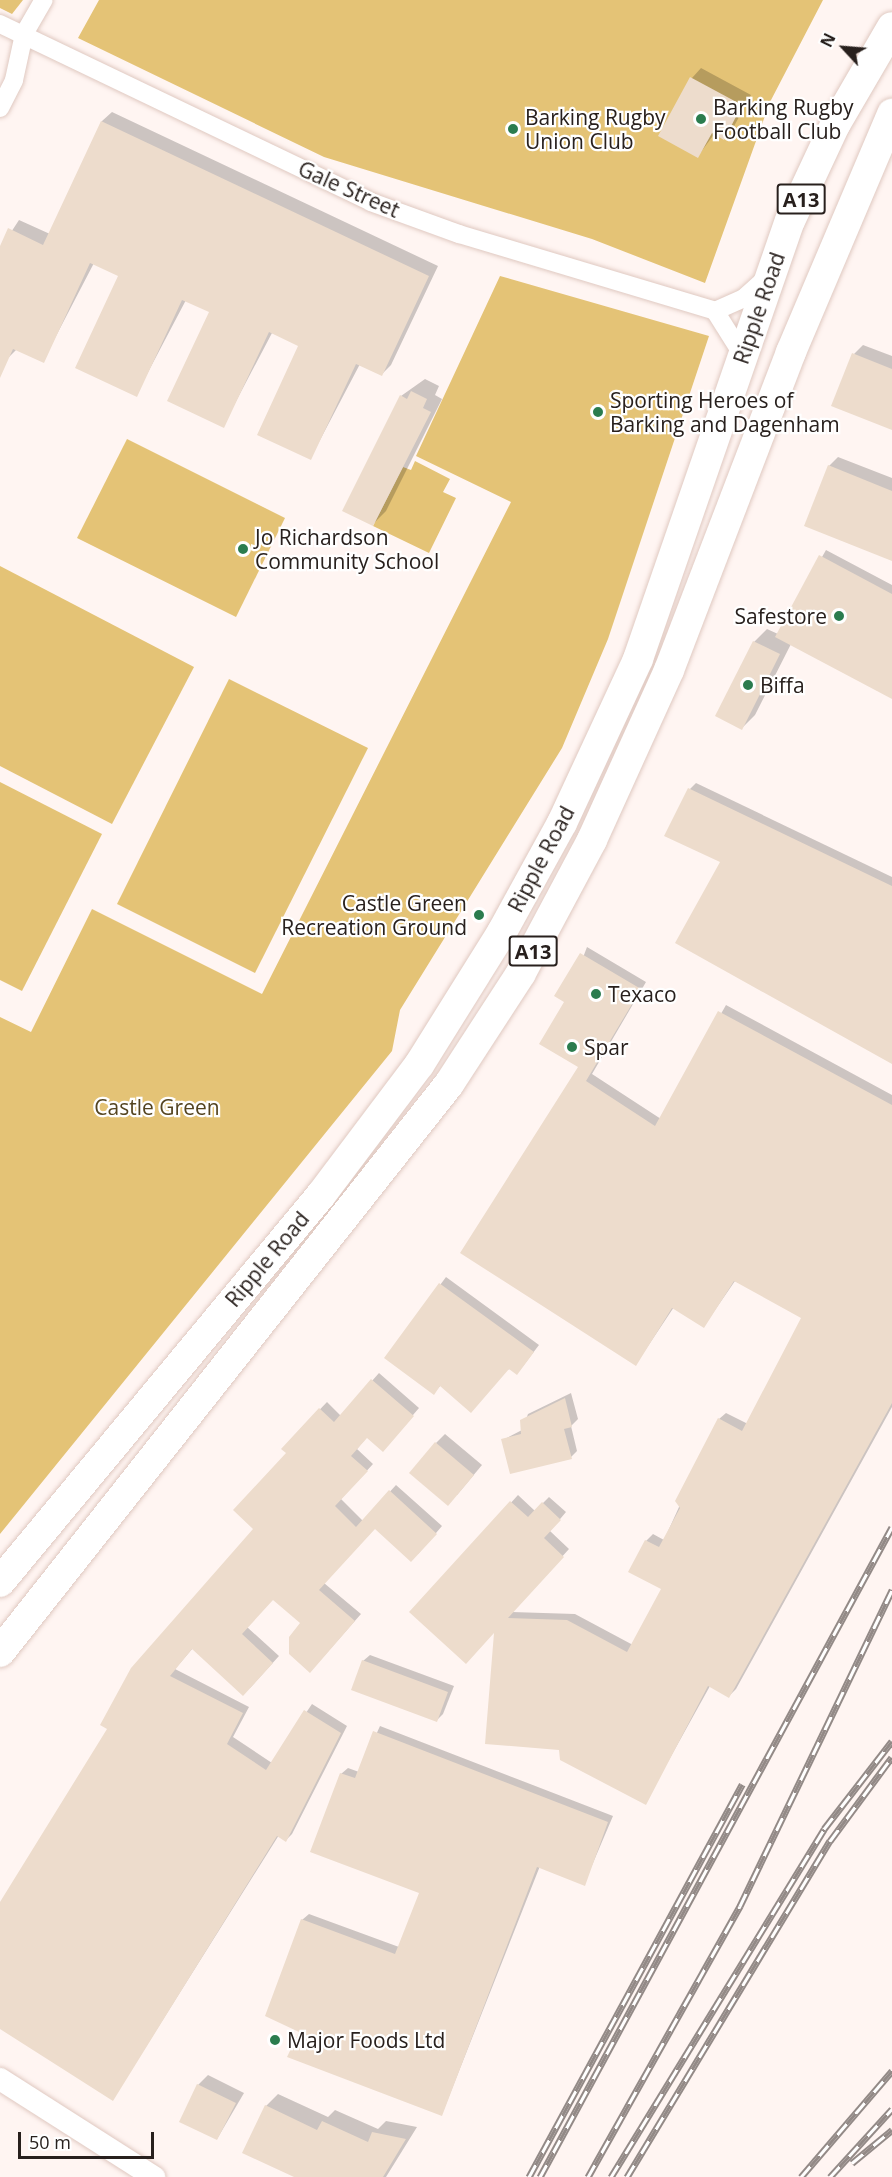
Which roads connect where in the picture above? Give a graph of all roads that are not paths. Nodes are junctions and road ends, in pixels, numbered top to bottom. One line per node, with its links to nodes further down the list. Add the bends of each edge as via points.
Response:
1 (44, 0): 4 (street)
2 (0, 24): 4 (street, Gale Street)
3 (892, 27): 7 (highway, Ripple Road / A13, via 835,125)
4 (24, 34): 5 (street, via 14,80); 8 (street, Gale Street, via 371,202 597,279)
5 (0, 108)
6 (892, 114): 11 (highway, Ripple Road / A13, via 791,352 669,670 592,840 521,973 449,1084)
7 (771, 274): 8 (street, via 744,298); 9 (highway, Ripple Road / A13)
8 (715, 311): 9 (street)
9 (742, 354): 10 (highway, Ripple Road / A13, via 638,659 562,823 502,932 419,1065 321,1195)
10 (0, 1582)
11 (0, 1652)
12 (0, 2079): 13 (street)
13 (154, 2177)

